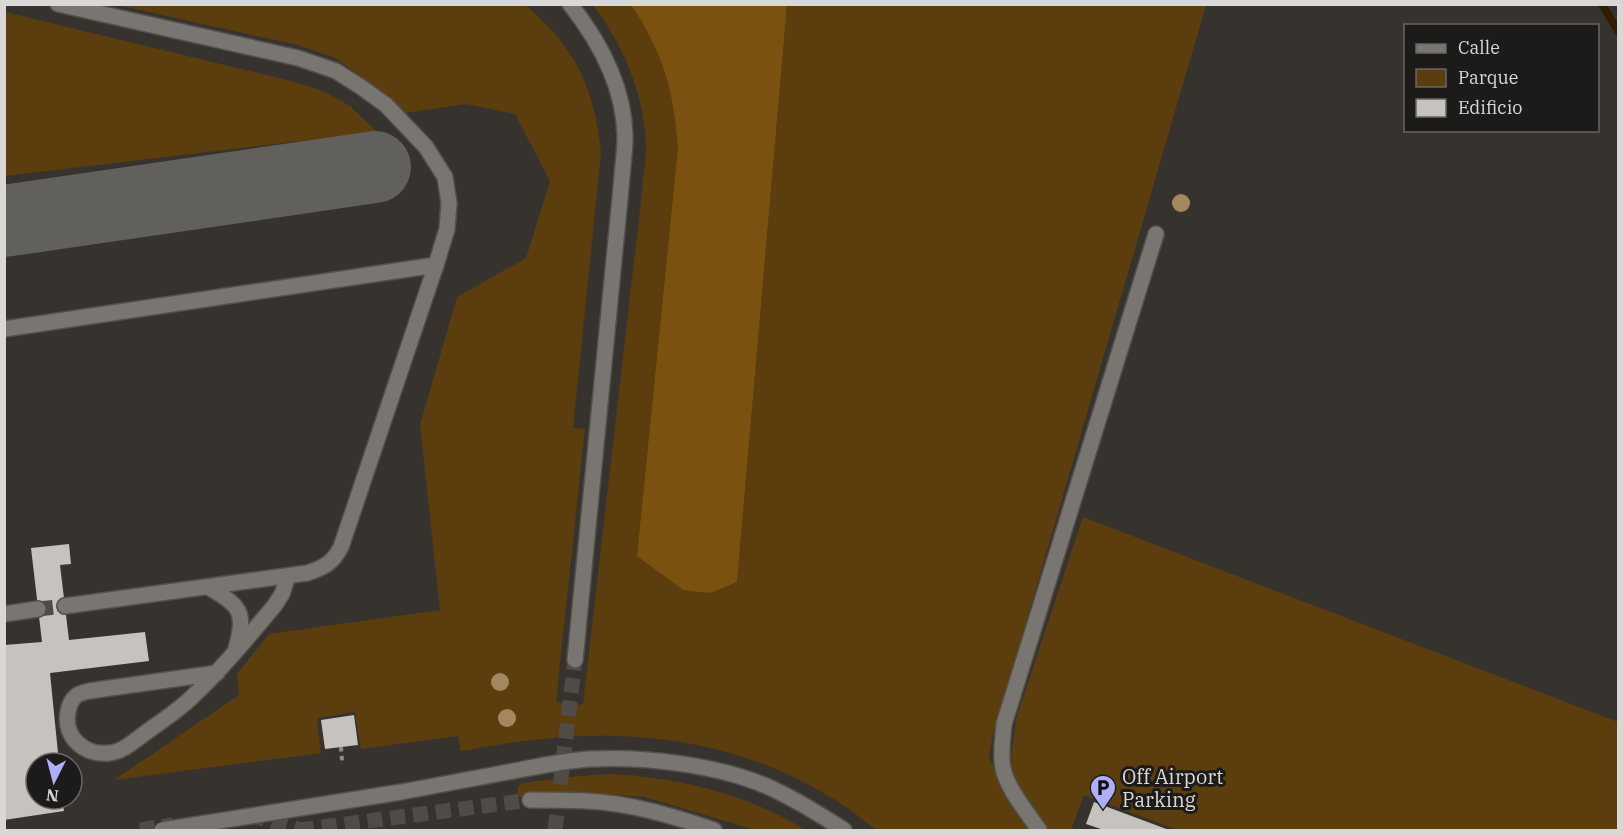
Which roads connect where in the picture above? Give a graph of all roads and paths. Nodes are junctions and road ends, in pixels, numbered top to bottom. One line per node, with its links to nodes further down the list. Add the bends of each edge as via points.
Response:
1 (58, 4): 4 (street, via 298,58 336,71 361,87 386,105 426,147 445,177 447,229)
2 (570, 4): 12 (street, via 602,50 615,81 625,136)
3 (1156, 234): 20 (street, via 1004,724 1003,768)
4 (436, 266): 5 (street); 6 (street, via 341,547 324,568)
5 (4, 329)
6 (288, 576): 7 (street); 11 (street, via 275,605)
7 (208, 587): 8 (street); 11 (street, via 237,609 241,633)
8 (65, 606)
9 (38, 609): 10 (street)
10 (4, 614)
11 (235, 652): 13 (street)
12 (575, 660)
13 (217, 672): 13 (street, via 77,695 67,717 71,735 88,751 119,751 190,699)
14 (341, 747): 15 (path)
15 (342, 761)
16 (530, 800): 18 (street, via 588,801 640,808)
17 (162, 831): 19 (street, bridge, via 587,759 672,763 727,773 771,788)
18 (714, 831)
19 (844, 831)
20 (1039, 831)

